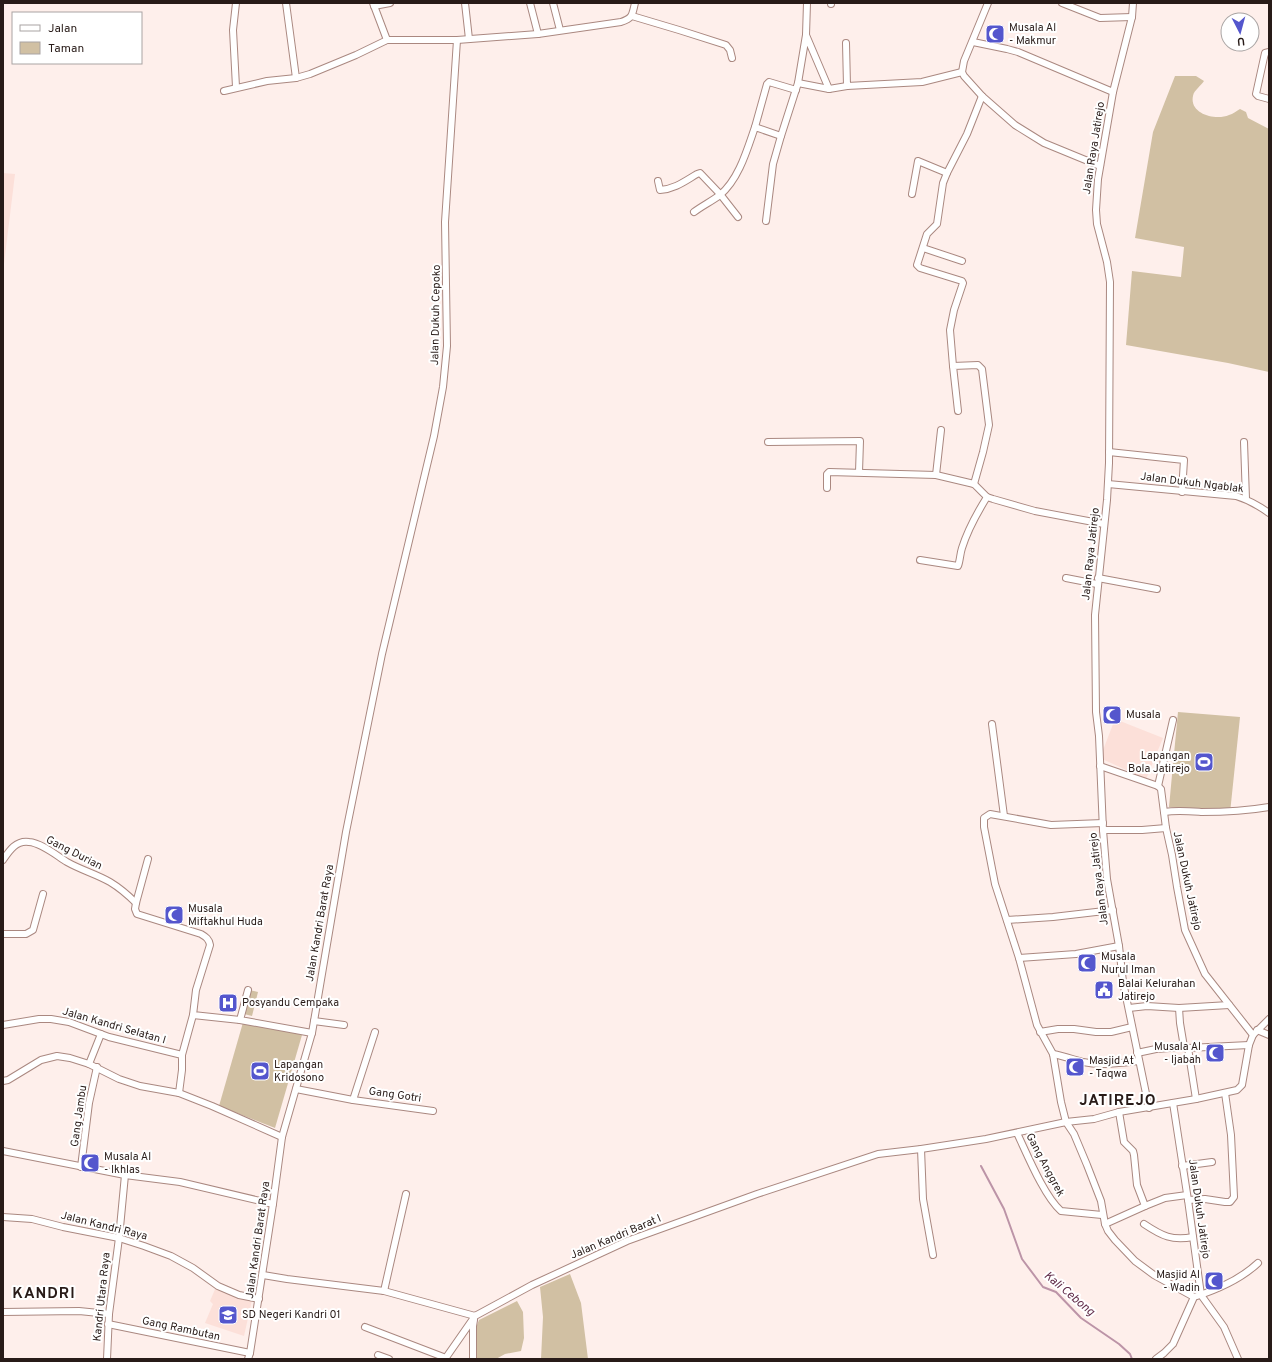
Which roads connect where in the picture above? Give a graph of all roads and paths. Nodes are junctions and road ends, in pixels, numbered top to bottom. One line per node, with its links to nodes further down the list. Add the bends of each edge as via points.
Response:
1 (236, 3): 29 (street, via 232,30)
2 (286, 3): 26 (street)
3 (390, 3): 12 (street)
4 (465, 3): 20 (street)
5 (530, 3): 16 (street)
6 (553, 3): 15 (street)
7 (634, 3): 13 (street)
8 (807, 3): 17 (street)
9 (988, 3): 21 (street)
10 (1062, 3): 14 (street, via 1100,18)
11 (1133, 3): 14 (street, Jalan Raya Jatirejo)
12 (374, 5): 18 (street)
13 (632, 16): 15 (street, via 621,22); 24 (street, via 726,45)
14 (1132, 17): 33 (street, Jalan Raya Jatirejo)
15 (560, 30): 16 (street)
16 (538, 34): 20 (street)
17 (806, 35): 27 (street); 30 (street)
18 (387, 40): 19 (street); 26 (street)
19 (457, 40): 20 (street); 68 (street, Jalan Dukuh Cepoko, via 445,222 447,346 443,387 434,436)
20 (469, 40)
21 (973, 42): 25 (street); 33 (street, via 1018,52)
22 (846, 43): 28 (street)
23 (1269, 52): 35 (street, via 1265,53 1256,94)
24 (732, 58)
25 (962, 72): 28 (street, via 922,82); 34 (street)
26 (296, 78): 29 (street)
27 (798, 83): 30 (street); 32 (street)
28 (847, 86): 30 (street)
29 (236, 87): 31 (street)
30 (829, 89)
31 (224, 90)
32 (796, 90): 36 (street, via 769,82); 37 (street)
33 (1113, 92): 38 (street, Jalan Raya Jatirejo)
34 (982, 96): 38 (street, via 1028,134); 39 (street, via 968,134)
35 (1269, 99)
36 (755, 127): 37 (street); 41 (street, via 733,180)
37 (781, 136): 45 (street, via 773,164)
38 (1100, 166): 53 (street, Jalan Raya Jatirejo, via 1097,224 1110,282)
39 (947, 173): 42 (street, via 918,160); 46 (street, via 943,183 937,224 927,234)
40 (658, 181): 41 (street, via 660,190 668,189 700,173)
41 (720, 194): 43 (street); 44 (street)
42 (912, 194)
43 (694, 212)
44 (738, 216)
45 (766, 221)
46 (923, 248): 47 (street); 48 (street, via 918,267 963,283 950,330)
47 (962, 261)
48 (953, 366): 49 (street); 56 (street, via 978,365 982,369 989,424)
49 (958, 411)
50 (941, 430): 55 (street)
51 (768, 442): 54 (street, via 860,441)
52 (1244, 442): 61 (street)
53 (1109, 452): 57 (street, Jalan Raya Jatirejo); 59 (street, via 1184,460)
54 (859, 472): 55 (street); 58 (street, via 829,472)
55 (936, 475): 56 (street)
56 (974, 484): 60 (street)
57 (1108, 484): 59 (street, Jalan Dukuh Ngablak); 63 (street, Jalan Raya Jatirejo)
58 (827, 488)
59 (1182, 492): 61 (street, Jalan Dukuh Ngablak)
60 (987, 497): 63 (street, via 1034,511); 64 (street, via 968,531 958,566)
61 (1246, 499): 62 (street, Jalan Dukuh Ngablak)
62 (1269, 513)
63 (1104, 524): 66 (street, Jalan Raya Jatirejo)
64 (920, 560)
65 (1066, 578): 66 (street)
66 (1098, 581): 67 (street); 71 (street, Jalan Raya Jatirejo, via 1095,660)
67 (1157, 589)
68 (382, 654): 94 (street, Jalan Kandri Barat Raya, via 346,832)
69 (1174, 720): 72 (street)
70 (992, 724): 75 (street)
71 (1100, 766): 72 (street); 76 (street, Jalan Raya Jatirejo)
72 (1158, 786): 74 (street, Jalan Dukuh Jatirejo, via 1162,793)
73 (1269, 807): 74 (street, via 1246,811)
74 (1164, 812): 77 (street, Jalan Dukuh Jatirejo)
75 (1004, 816): 76 (street, Jalan Dukuh Jatirejo, via 1051,825); 83 (street, Jalan Dukuh Jatirejo, via 990,814 984,818 984,827 996,884)
76 (1103, 826): 77 (street, Jalan Dukuh Jatirejo, via 1142,830); 82 (street, Jalan Raya Jatirejo, via 1107,879)
77 (1166, 828): 88 (street, Jalan Dukuh Jatirejo, via 1185,930 1206,974)
78 (148, 859): 81 (street)
79 (3, 860): 81 (street, Gang Durian, via 12,846 29,842 109,882)
80 (43, 894): 84 (street, via 33,930 26,934)
81 (136, 903): 91 (street, Gang Durian, via 135,910 139,915 207,937 210,945 196,990)
82 (1113, 910): 83 (street); 85 (street, Jalan Raya Jatirejo)
83 (1007, 920): 86 (street, Jalan Dukuh Jatirejo)
84 (3, 934)
85 (1119, 946): 86 (street, via 1083,953); 89 (street, Jalan Raya Jatirejo)
86 (1019, 958): 99 (street, Jalan Dukuh Jatirejo)
87 (248, 990): 93 (street)
88 (1229, 1005): 90 (street); 101 (street, Jalan Dukuh Jatirejo)
89 (1129, 1008): 90 (street); 97 (street, Jalan Raya Jatirejo)
90 (1179, 1008): 105 (street)
91 (193, 1015): 93 (street); 108 (street, Gang Durian)
92 (1269, 1018): 101 (street)
93 (240, 1020): 100 (street)
94 (314, 1021): 96 (street); 100 (street, Jalan Kandri Barat Raya)
95 (3, 1025): 102 (street, Jalan Kandri Selatan I, via 52,1018)
96 (344, 1025)
97 (1132, 1027): 99 (street, via 1111,1032 1074,1028); 106 (street, Jalan Raya Jatirejo)
98 (375, 1032): 117 (street, Gang Gotri)
99 (1040, 1032): 107 (street, Jalan Dukuh Jatirejo)
100 (312, 1033): 113 (street, Jalan Kandri Barat Raya)
101 (1255, 1033): 103 (street); 104 (street)
102 (101, 1034): 108 (street, Jalan Kandri Selatan I); 110 (street)
103 (1269, 1035)
104 (1249, 1045): 105 (street); 115 (street, via 1242,1086)
105 (1186, 1047): 106 (street); 116 (street)
106 (1137, 1053): 109 (street, Jalan Raya Jatirejo)
107 (1053, 1054): 109 (street, via 1084,1062 1106,1064); 122 (street, Jalan Dukuh Jatirejo)
108 (182, 1055): 114 (street)
109 (1139, 1061): 119 (street, Jalan Raya Jatirejo)
110 (89, 1064): 111 (street); 112 (street, via 57,1056 41,1060)
111 (97, 1068): 114 (street, via 140,1086); 129 (street, Gang Jambu, via 89,1103)
112 (3, 1081)
113 (296, 1089): 117 (street, Gang Gotri); 124 (street, Jalan Kandri Barat Raya)
114 (179, 1093): 124 (street)
115 (1225, 1093): 116 (street); 132 (street, via 1231,1135 1234,1197 1230,1202 1226,1202)
116 (1196, 1099): 118 (street)
117 (353, 1100): 120 (street, Gang Gotri)
118 (1173, 1103): 119 (street); 128 (street, Jalan Dukuh Jatirejo)
119 (1149, 1108): 121 (street)
120 (433, 1111)
121 (1118, 1112): 122 (street, via 1094,1119); 134 (street, via 1124,1142 1134,1154 1137,1184)
122 (1066, 1122): 123 (street); 135 (street, Jalan Dukuh Jatirejo, via 1074,1134 1101,1201)
123 (1017, 1133): 125 (street, Jalan Kandri Barat I); 135 (street, Gang Anggrek, via 1045,1190 1061,1211)
124 (282, 1138): 133 (street, Jalan Kandri Barat Raya)
125 (921, 1149): 141 (street, via 923,1199); 149 (street, Jalan Kandri Barat I, via 878,1154 627,1241 532,1285)
126 (3, 1151): 129 (street)
127 (1212, 1162): 128 (street)
128 (1182, 1166): 132 (street, Jalan Dukuh Jatirejo)
129 (81, 1167): 130 (street)
130 (125, 1175): 133 (street, via 180,1182); 140 (street, Kandri Utara Raya)
131 (406, 1194): 144 (street)
132 (1188, 1197): 134 (street, via 1165,1198); 139 (street, Jalan Dukuh Jatirejo)
133 (273, 1204): 143 (street, Jalan Kandri Barat Raya)
134 (1145, 1206): 137 (street)
135 (1102, 1215): 137 (street, Jalan Dukuh Jatirejo)
136 (3, 1217): 140 (street, Jalan Kandri Raya, via 32,1219)
137 (1105, 1224): 145 (street, Jalan Dukuh Jatirejo, via 1108,1231 1135,1261 1154,1275)
138 (1144, 1224): 139 (street, via 1175,1239)
139 (1193, 1237): 145 (street, Jalan Dukuh Jatirejo)
140 (119, 1238): 146 (street, Jalan Kandri Raya, via 171,1256 194,1268 218,1286 239,1295); 148 (street, Kandri Utara Raya)
141 (933, 1255)
142 (1258, 1263): 145 (street, via 1243,1275)
143 (263, 1275): 144 (street); 146 (street, Jalan Kandri Barat Raya)
144 (384, 1291): 149 (street)
145 (1197, 1296): 158 (street, via 1173,1344); 159 (street, Jalan Dukuh Jatirejo, via 1224,1327)
146 (260, 1299): 153 (street, Jalan Kandri Barat Raya)
147 (3, 1312): 148 (street, via 79,1311)
148 (109, 1314): 150 (street, Kandri Utara Raya)
149 (475, 1316): 154 (street); 157 (street)
150 (108, 1324): 153 (street, Gang Rambutan); 155 (street, Kandri Utara Raya)
151 (364, 1327): 154 (street)
152 (378, 1355): 156 (street)
153 (249, 1356)
154 (445, 1358)
155 (108, 1359)
156 (389, 1359)
157 (473, 1359)
158 (1156, 1359)
159 (1238, 1359)

